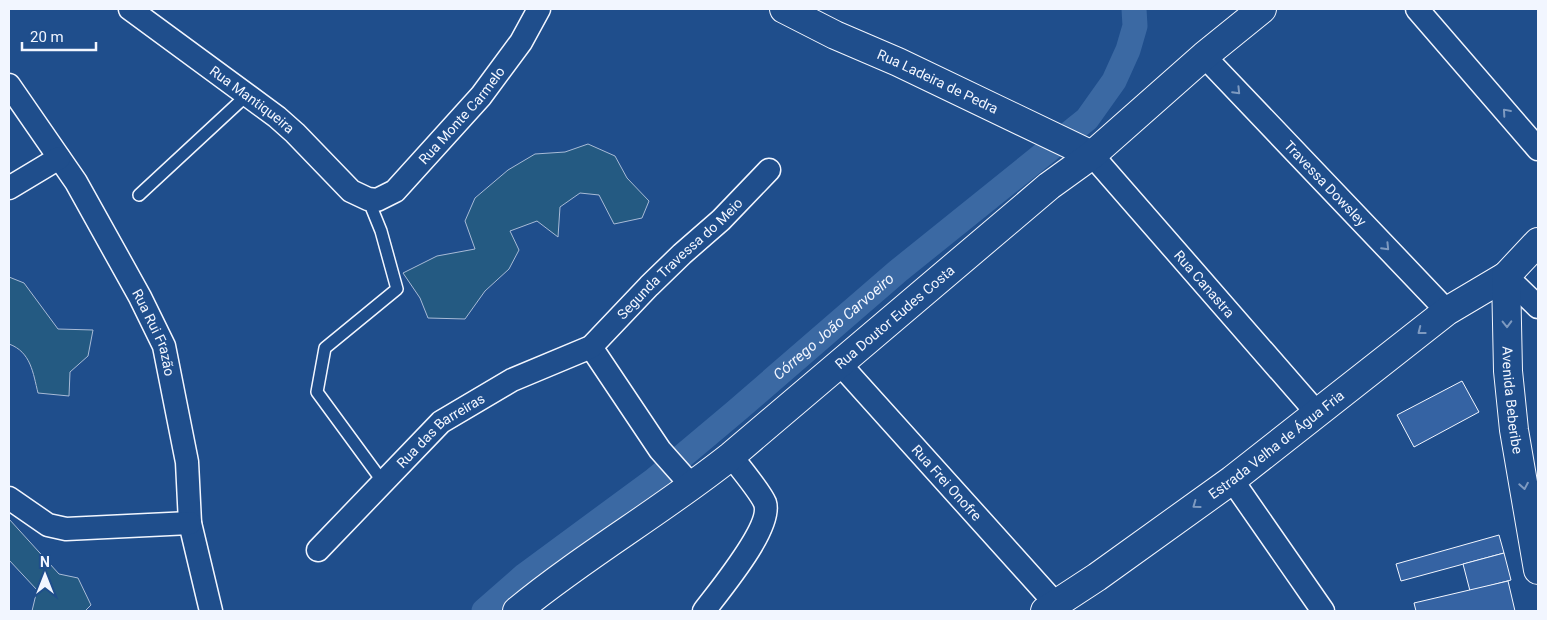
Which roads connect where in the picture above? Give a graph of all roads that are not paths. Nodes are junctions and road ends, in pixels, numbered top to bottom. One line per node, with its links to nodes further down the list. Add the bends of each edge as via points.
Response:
1 (130, 9): 8 (street, Rua Mantiqueira)
2 (539, 9): 15 (street, Rua Monte Carmelo, via 521,42 481,96 396,191 377,200)
3 (784, 9): 10 (street, Rua Ladeira de Pedra)
4 (1262, 9): 6 (street, Rua Doutor Eudes Costa)
5 (1417, 9): 9 (street, one-way to 5)
6 (1204, 56): 10 (street, Rua Doutor Eudes Costa); 19 (street, Travessa Dowsley, one-way to 19)
7 (9, 85): 11 (street, Rua Rui Frazão)
8 (247, 95): 14 (lane); 15 (street, Rua Mantiqueira, via 277,117 351,190)
9 (1538, 149)
10 (1084, 151): 21 (street, Rua Doutor Eudes Costa, via 1049,186); 22 (street, Rua Canastra)
11 (59, 158): 13 (street); 28 (street, Rua Rui Frazão, via 76,182 164,346 187,462)
12 (769, 170): 20 (street, Segunda Travessa do Meio)
13 (9, 188)
14 (139, 195)
15 (368, 200): 26 (lane, via 381,231 397,289 325,348 317,392)
16 (1538, 242): 17 (street)
17 (1506, 276): 18 (street); 19 (street, Estrada Velha de Água Fria); 30 (street, Avenida Beberibe, one-way to 30, via 1508,371 1514,430)
18 (1538, 308)
19 (1447, 311): 22 (street, Estrada Velha de Água Fria, one-way to 22)
20 (591, 347): 24 (street, via 660,450); 26 (street, Rua das Barreiras, via 512,380 441,422)
21 (839, 363): 23 (street, Rua Doutor Eudes Costa); 31 (street, Rua Frei Onofre)
22 (1317, 413): 25 (street, Estrada Velha de Água Fria)
23 (731, 456): 24 (street, Rua Doutor Eudes Costa); 34 (street, via 764,502 765,517 745,557)
24 (688, 480): 33 (street, Rua Doutor Eudes Costa)
25 (1232, 480): 31 (street, Estrada Velha de Água Fria, one-way to 31); 35 (street)
26 (383, 482): 29 (street, Rua das Barreiras)
27 (9, 498): 28 (street, via 48,525 66,529)
28 (190, 523): 32 (street, Rua Rui Frazão)
29 (318, 550)
30 (1538, 570)
31 (1050, 607)
32 (211, 611)
33 (517, 611)
34 (704, 611)
35 (1323, 611)

